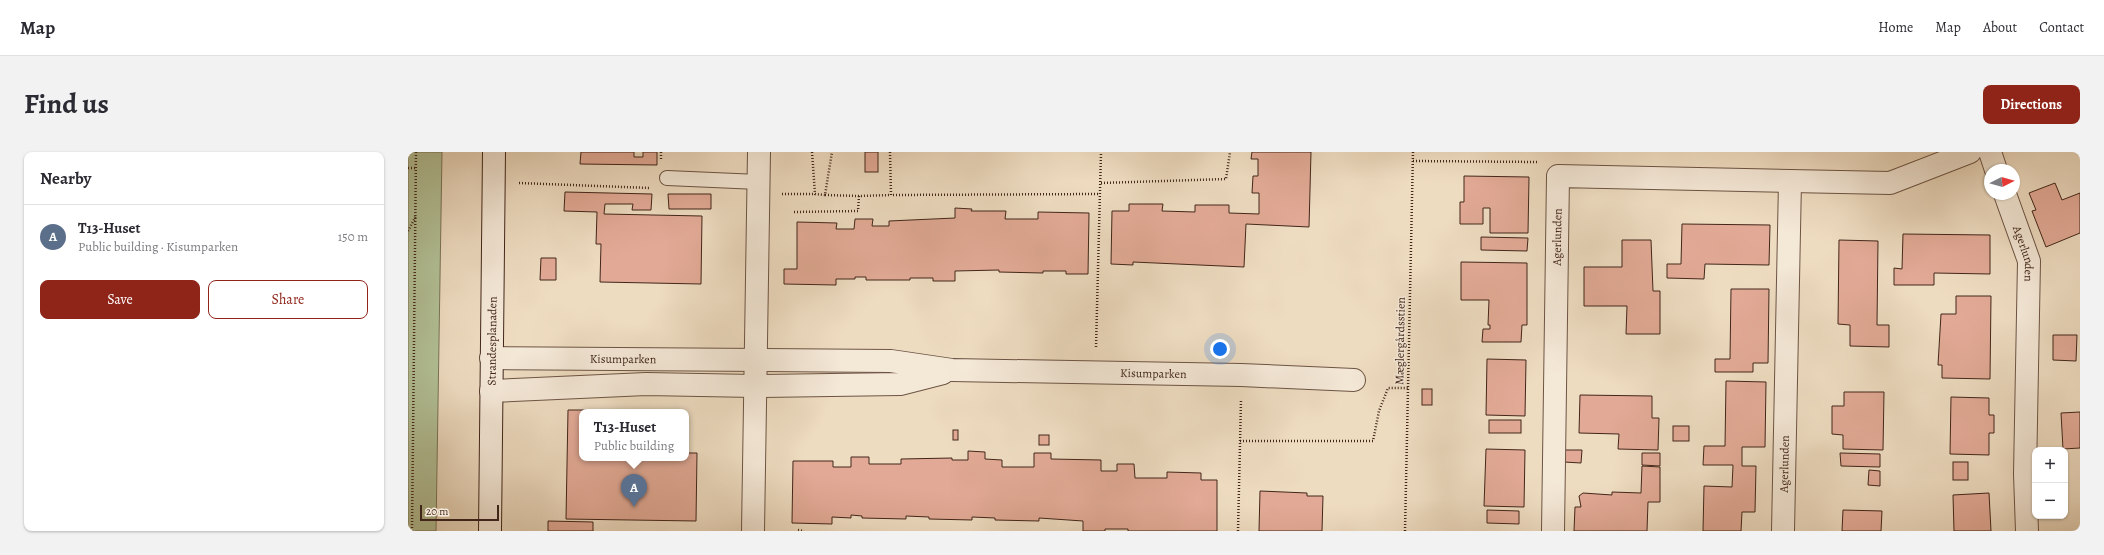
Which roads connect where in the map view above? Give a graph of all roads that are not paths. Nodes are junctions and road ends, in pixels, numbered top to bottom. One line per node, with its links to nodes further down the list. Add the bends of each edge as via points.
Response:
1 (494, 152): 10 (street, Strandesplanaden)
2 (759, 152): 8 (street)
3 (1970, 152): 7 (street, via 1890,183)
4 (1990, 152): 5 (street)
5 (1994, 164)
6 (664, 172): 8 (lane)
7 (1790, 181): 18 (street, Agerlunden, via 1558,176); 19 (street, Agerlunden)
8 (759, 182): 11 (street)
9 (2007, 200): 20 (street, Agerlunden, via 2029,260 2025,474)
10 (491, 358): 11 (street, Kisumparken); 15 (street, Strandesplanaden)
11 (756, 358): 12 (street, Kisumparken, via 891,361); 14 (street)
12 (952, 370): 13 (street, Kisumparken); 14 (street, Kisumparken, via 900,384)
13 (1354, 380)
14 (755, 386): 15 (street, Kisumparken, via 646,384); 17 (street)
15 (491, 391): 16 (street, Strandesplanaden)
16 (490, 531)
17 (753, 531)
18 (1553, 531)
19 (1783, 531)
20 (2027, 531)

